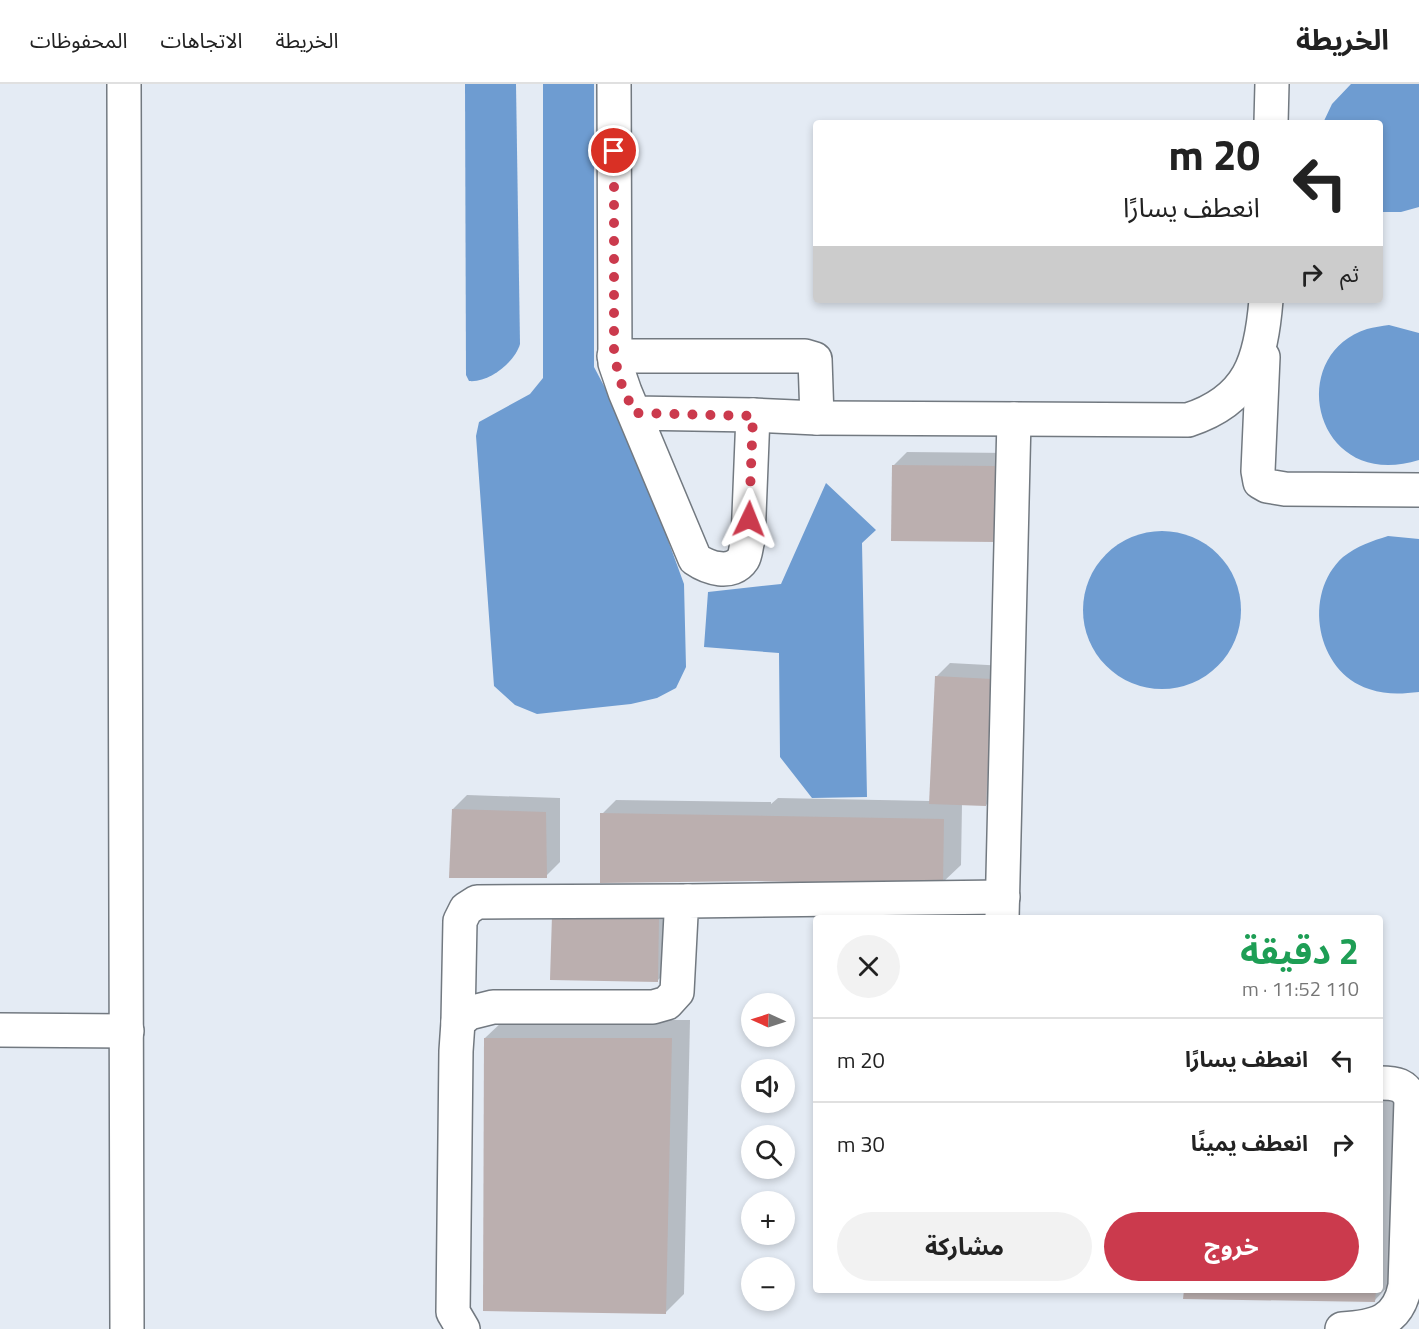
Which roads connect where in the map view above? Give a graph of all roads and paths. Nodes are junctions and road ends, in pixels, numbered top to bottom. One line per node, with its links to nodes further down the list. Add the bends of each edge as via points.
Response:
1 (124, 84): 16 (street)
2 (614, 84): 6 (street)
3 (1272, 84): 4 (street)
4 (1271, 120)
5 (1265, 312): 10 (street, via 1255,364 1244,384 1210,413 1188,420); 11 (street, via 1260,482 1285,489)
6 (614, 356): 7 (street); 9 (street, via 811,357 816,369)
7 (634, 413): 8 (street); 8 (street, via 695,559 720,569 731,568 742,559 748,540)
8 (753, 416): 9 (street)
9 (817, 418): 10 (street)
10 (1014, 419): 13 (street)
11 (1419, 490)
12 (688, 901): 13 (street); 14 (street, via 681,915 677,992 667,1003 653,1007 493,1007 469,1013); 14 (street, via 477,902 466,909 460,921)
13 (1003, 908)
14 (458, 1022): 20 (street, via 453,1312)
15 (0, 1030): 16 (street)
16 (127, 1032): 19 (street)
17 (1383, 1083): 18 (street, via 1408,1090 1411,1100)
18 (1414, 1204): 21 (street, via 1401,1304 1384,1320 1366,1327)
19 (127, 1329)
20 (463, 1329)
21 (1342, 1329)

